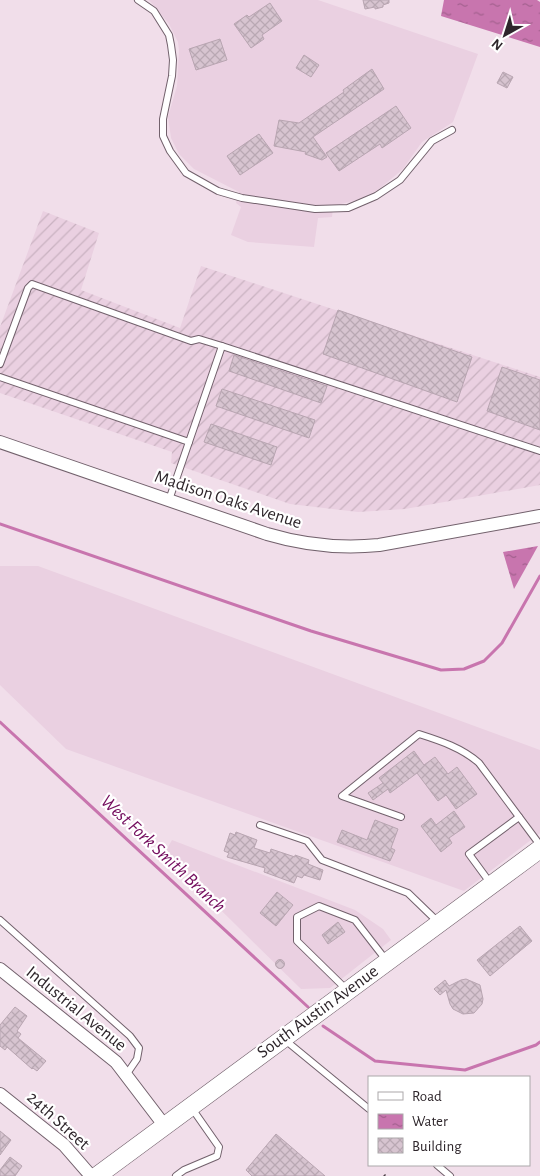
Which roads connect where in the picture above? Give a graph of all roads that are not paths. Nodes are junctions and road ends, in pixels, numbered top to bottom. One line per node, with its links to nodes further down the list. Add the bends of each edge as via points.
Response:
1 (138, 0): 2 (lane, via 154,11 169,35 171,45 172,76 163,136 186,173 218,191 242,198 315,209 348,208 376,196 400,180 432,141)
2 (452, 130)
3 (222, 346): 4 (lane, via 199,339 190,341 32,284); 7 (lane); 8 (lane)
4 (0, 364)
5 (0, 377): 7 (lane)
6 (0, 442): 9 (street, Madison Oaks Avenue)
7 (189, 442): 9 (lane)
8 (540, 451)
9 (170, 500): 10 (street, Madison Oaks Avenue, via 267,534 334,547 379,545)
10 (540, 516)
11 (401, 817): 12 (lane, via 342,796 419,734 450,744 471,756)
12 (519, 817): 14 (lane); 16 (lane, via 469,854)
13 (260, 825): 18 (lane, via 307,842 322,860 408,893)
14 (540, 845)
15 (540, 849): 16 (main road, South Austin Avenue)
16 (492, 885): 18 (main road, South Austin Avenue)
17 (0, 920): 23 (lane, via 130,1036 139,1048 138,1059)
18 (439, 923): 19 (main road, South Austin Avenue)
19 (387, 962): 21 (main road, South Austin Avenue); 21 (lane, via 355,920 319,906 297,918 297,941)
20 (0, 969): 23 (street, Industrial Avenue, via 116,1062)
21 (347, 990): 22 (main road, South Austin Avenue)
22 (283, 1038): 25 (main road, South Austin Avenue); 26 (lane)
23 (126, 1075): 27 (street, Industrial Avenue)
24 (0, 1094): 29 (street, 24th Street, via 64,1145)
25 (190, 1106): 27 (main road, South Austin Avenue); 31 (lane, via 219,1147 217,1156)
26 (368, 1108)
27 (164, 1125): 30 (main road, South Austin Avenue)
28 (438, 1166): 32 (lane)
29 (91, 1176)
30 (97, 1176)
31 (176, 1176)
32 (450, 1176)

